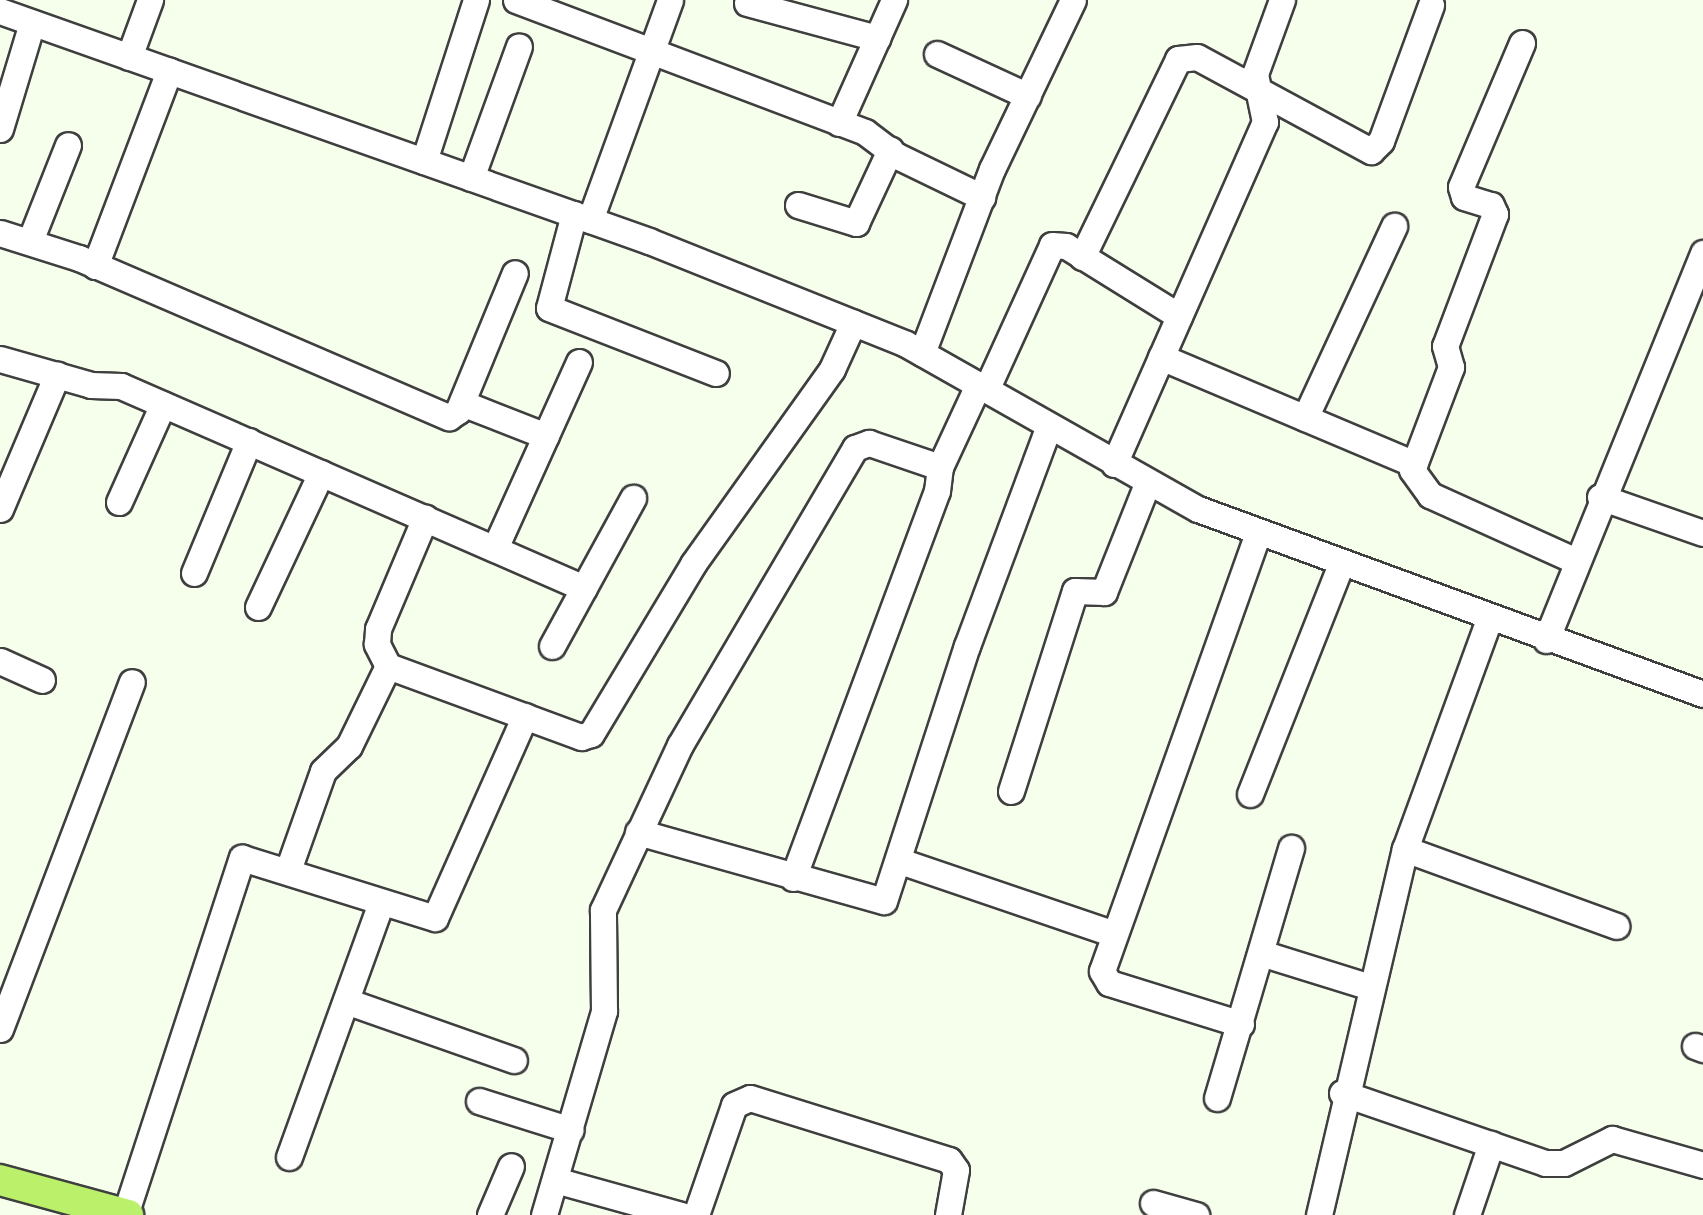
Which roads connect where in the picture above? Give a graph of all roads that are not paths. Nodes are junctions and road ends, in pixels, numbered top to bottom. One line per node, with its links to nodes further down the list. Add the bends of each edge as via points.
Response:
1 (150, 0): 18 (street)
2 (476, 0): 26 (street)
3 (516, 0): 10 (street)
4 (670, 0): 16 (street)
5 (894, 0): 13 (street)
6 (1074, 0): 21 (street)
7 (1282, 0): 20 (street, via 1255,74)
8 (747, 2): 13 (street)
9 (1431, 6): 20 (street, via 1381,141 1370,151)
10 (559, 8): 16 (street)
11 (0, 11): 12 (street)
12 (32, 23): 18 (street); 23 (street)
13 (877, 38): 22 (street)
14 (1522, 43): 54 (street, via 1461,187 1464,197 1491,205 1495,214 1445,346 1451,367)
15 (519, 46): 27 (street)
16 (650, 54): 22 (street); 30 (street)
17 (937, 54): 21 (street)
18 (129, 57): 19 (street)
19 (169, 71): 26 (street); 36 (street)
20 (1258, 90): 35 (street, via 1197,57 1178,59); 38 (street, via 1265,122)
21 (1028, 96): 28 (street)
22 (839, 123): 25 (street)
23 (0, 129)
24 (68, 145): 33 (street)
25 (890, 150): 28 (street); 29 (street, via 856,223)
26 (424, 161): 27 (street)
27 (471, 178): 30 (street)
28 (982, 197): 40 (street)
29 (798, 206)
30 (582, 217): 39 (street); 44 (street, via 548,308)
31 (1394, 226): 49 (street)
32 (0, 233): 33 (street)
33 (30, 242): 36 (street)
34 (1703, 254): 58 (street)
35 (1082, 256): 38 (street); 46 (street, via 1059,244 1047,249)
36 (95, 266): 47 (street, via 449,417)
37 (515, 273): 47 (street)
38 (1179, 316): 41 (street)
39 (854, 323): 40 (street); 79 (street, via 832,369 693,564 591,734 581,737)
40 (922, 353): 46 (street)
41 (1161, 357): 49 (street); 53 (street)
42 (0, 359): 45 (street)
43 (579, 362): 51 (street)
44 (716, 373)
45 (57, 375): 48 (street, via 121,386); 61 (street)
46 (982, 387): 50 (street); 55 (street)
47 (462, 403): 51 (street)
48 (163, 404): 52 (street); 60 (street)
49 (1305, 418): 54 (street)
50 (1049, 426): 53 (street); 85 (street, via 967,646)
51 (546, 436): 65 (street)
52 (249, 441): 56 (street); 68 (street)
53 (1114, 464): 57 (street)
54 (1414, 464): 66 (street, via 1413,478 1430,495)
55 (940, 467): 82 (street, via 869,443 855,448 755,611); 87 (street, via 937,492)
56 (321, 472): 62 (street); 70 (street)
57 (1148, 484): 63 (street); 80 (street, via 1104,592 1074,591)
58 (1600, 497): 64 (street); 66 (street)
59 (633, 498): 69 (street)
60 (119, 502)
61 (0, 508)
62 (425, 518): 65 (street); 75 (street, via 378,629)
63 (1258, 532): 67 (street); 90 (street)
64 (1703, 533)
65 (495, 548): 69 (street)
66 (1576, 562): 72 (street)
67 (1341, 564): 71 (street); 81 (street)
68 (194, 573)
69 (584, 588): 73 (street)
70 (258, 607)
71 (1489, 620): 72 (street); 84 (street)
72 (1546, 640): 78 (street)
73 (552, 646)
74 (0, 661): 76 (street)
75 (388, 666): 79 (street); 86 (street, via 348,746 322,771)
76 (42, 680)
77 (132, 682): 95 (street)
78 (1703, 694)
79 (525, 716): 88 (street, via 440,913 429,920)
80 (1011, 791)
81 (1250, 794)
82 (638, 832): 87 (street); 100 (street, via 604,910 604,1011)
83 (1291, 848): 91 (street)
84 (1405, 849): 89 (street); 92 (street)
85 (900, 861): 87 (street, via 880,903); 90 (street)
86 (288, 870): 88 (street); 108 (street, via 249,856 236,866)
87 (793, 878)
88 (381, 903): 93 (street)
89 (1616, 926)
90 (1114, 934): 94 (street, via 1102,971 1109,983)
91 (1261, 953): 92 (street); 94 (street)
92 (1370, 987): 97 (street)
93 (346, 1001): 96 (street); 102 (street)
94 (1241, 1024): 98 (street)
95 (0, 1029)
96 (514, 1060)
97 (1342, 1094): 101 (street); 115 (street)
98 (1217, 1098)
99 (479, 1101): 100 (street)
100 (571, 1130): 106 (street)
101 (1491, 1144): 103 (street, via 1554,1164 1602,1141 1622,1140); 116 (street)
102 (288, 1158)
103 (1703, 1165)
104 (512, 1166): 109 (street)
105 (0, 1180): 108 (main road)
106 (555, 1180): 110 (street); 111 (street)
107 (1153, 1203): 114 (street)
108 (126, 1215)
109 (490, 1215)
110 (544, 1215)
111 (681, 1215)
112 (696, 1215): 113 (street, via 734,1105 750,1098 949,1160 956,1170)
113 (948, 1215)
114 (1196, 1215)
115 (1319, 1215)
116 (1468, 1215)

